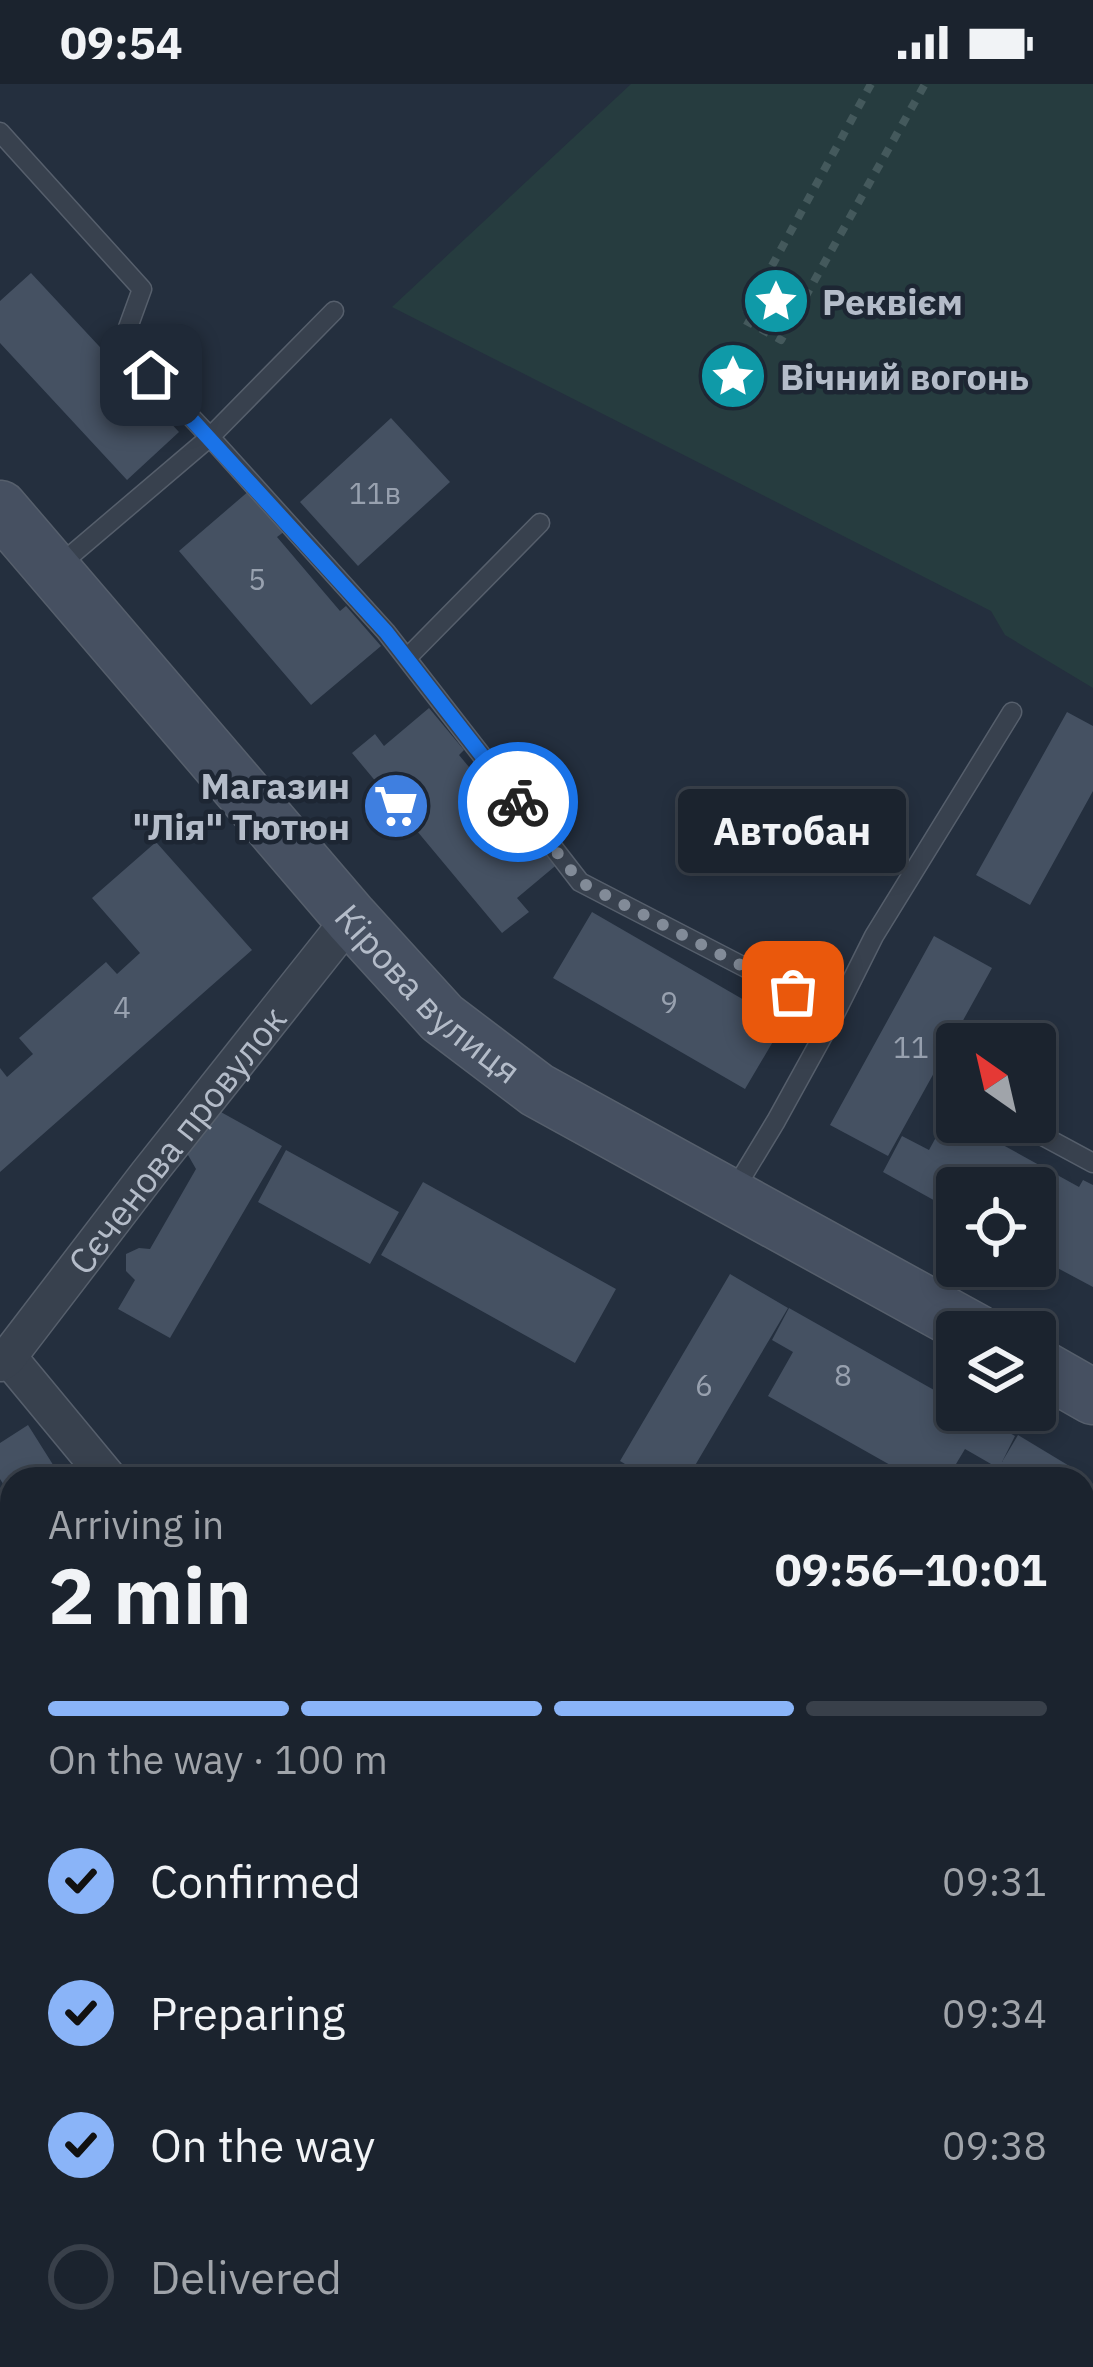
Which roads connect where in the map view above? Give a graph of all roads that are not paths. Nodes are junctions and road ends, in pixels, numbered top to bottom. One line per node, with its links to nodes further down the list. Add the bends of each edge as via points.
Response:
1 (0, 132): 3 (lane, via 142,289 122,344)
2 (334, 311): 3 (lane)
3 (210, 437): 6 (lane); 7 (lane)
4 (0, 508): 6 (main road, Кірова вулиця)
5 (540, 523): 7 (lane)
6 (52, 572): 9 (main road, Кірова вулиця)
7 (407, 658): 10 (lane, via 580,882)
8 (1012, 712): 10 (lane, via 874,936)
9 (351, 918): 13 (main road, Кірова вулиця, via 442,1018 537,1090); 15 (street, Сєченова провулок)
10 (836, 1014): 13 (lane)
11 (1056, 1143): 12 (lane)
12 (1093, 1163)
13 (731, 1194): 14 (main road, Кірова вулиця)
14 (940, 1311)
15 (4, 1360): 18 (street)
16 (1056, 1376): 17 (main road)
17 (1093, 1397)
18 (98, 1467)

